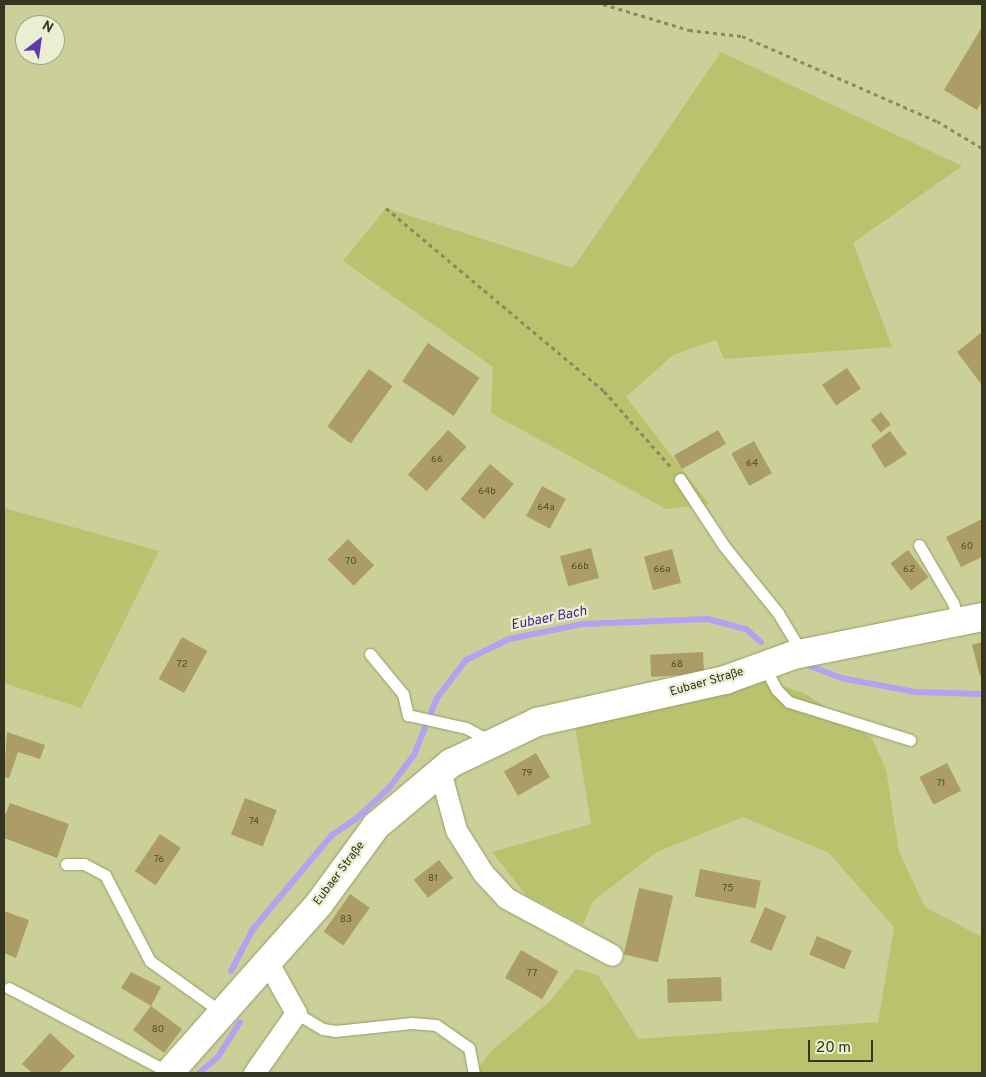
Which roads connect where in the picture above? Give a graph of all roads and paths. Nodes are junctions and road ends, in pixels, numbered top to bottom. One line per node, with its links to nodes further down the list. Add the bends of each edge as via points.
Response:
1 (603, 4): 2 (path, via 689,30 742,36 937,121)
2 (982, 148)
3 (386, 208): 4 (path, via 604,391)
4 (680, 479): 7 (lane, via 724,546 778,613)
5 (919, 545): 6 (lane, via 953,603)
6 (971, 619): 7 (street, Eubaer Straße)
7 (802, 653): 9 (street, Eubaer Straße)
8 (370, 654): 11 (lane, via 403,694 408,715 466,728)
9 (764, 666): 10 (lane, via 776,690 789,702); 11 (street, Eubaer Straße, via 716,682 537,722)
10 (910, 740)
11 (490, 741): 12 (street, Eubaer Straße)
12 (440, 771): 14 (street, via 456,830 483,873 506,898); 15 (street, Eubaer Straße, via 376,826 319,904)
13 (66, 864): 17 (lane, via 84,864 105,874 150,961)
14 (612, 955)
15 (267, 962): 17 (street, Eubaer Straße); 18 (street)
16 (9, 988): 19 (lane)
17 (221, 1012): 19 (street, Eubaer Straße)
18 (296, 1014): 20 (street); 21 (lane, via 323,1029 335,1031 412,1023 436,1025 469,1048)
19 (170, 1073)
20 (254, 1073)
21 (474, 1073)

